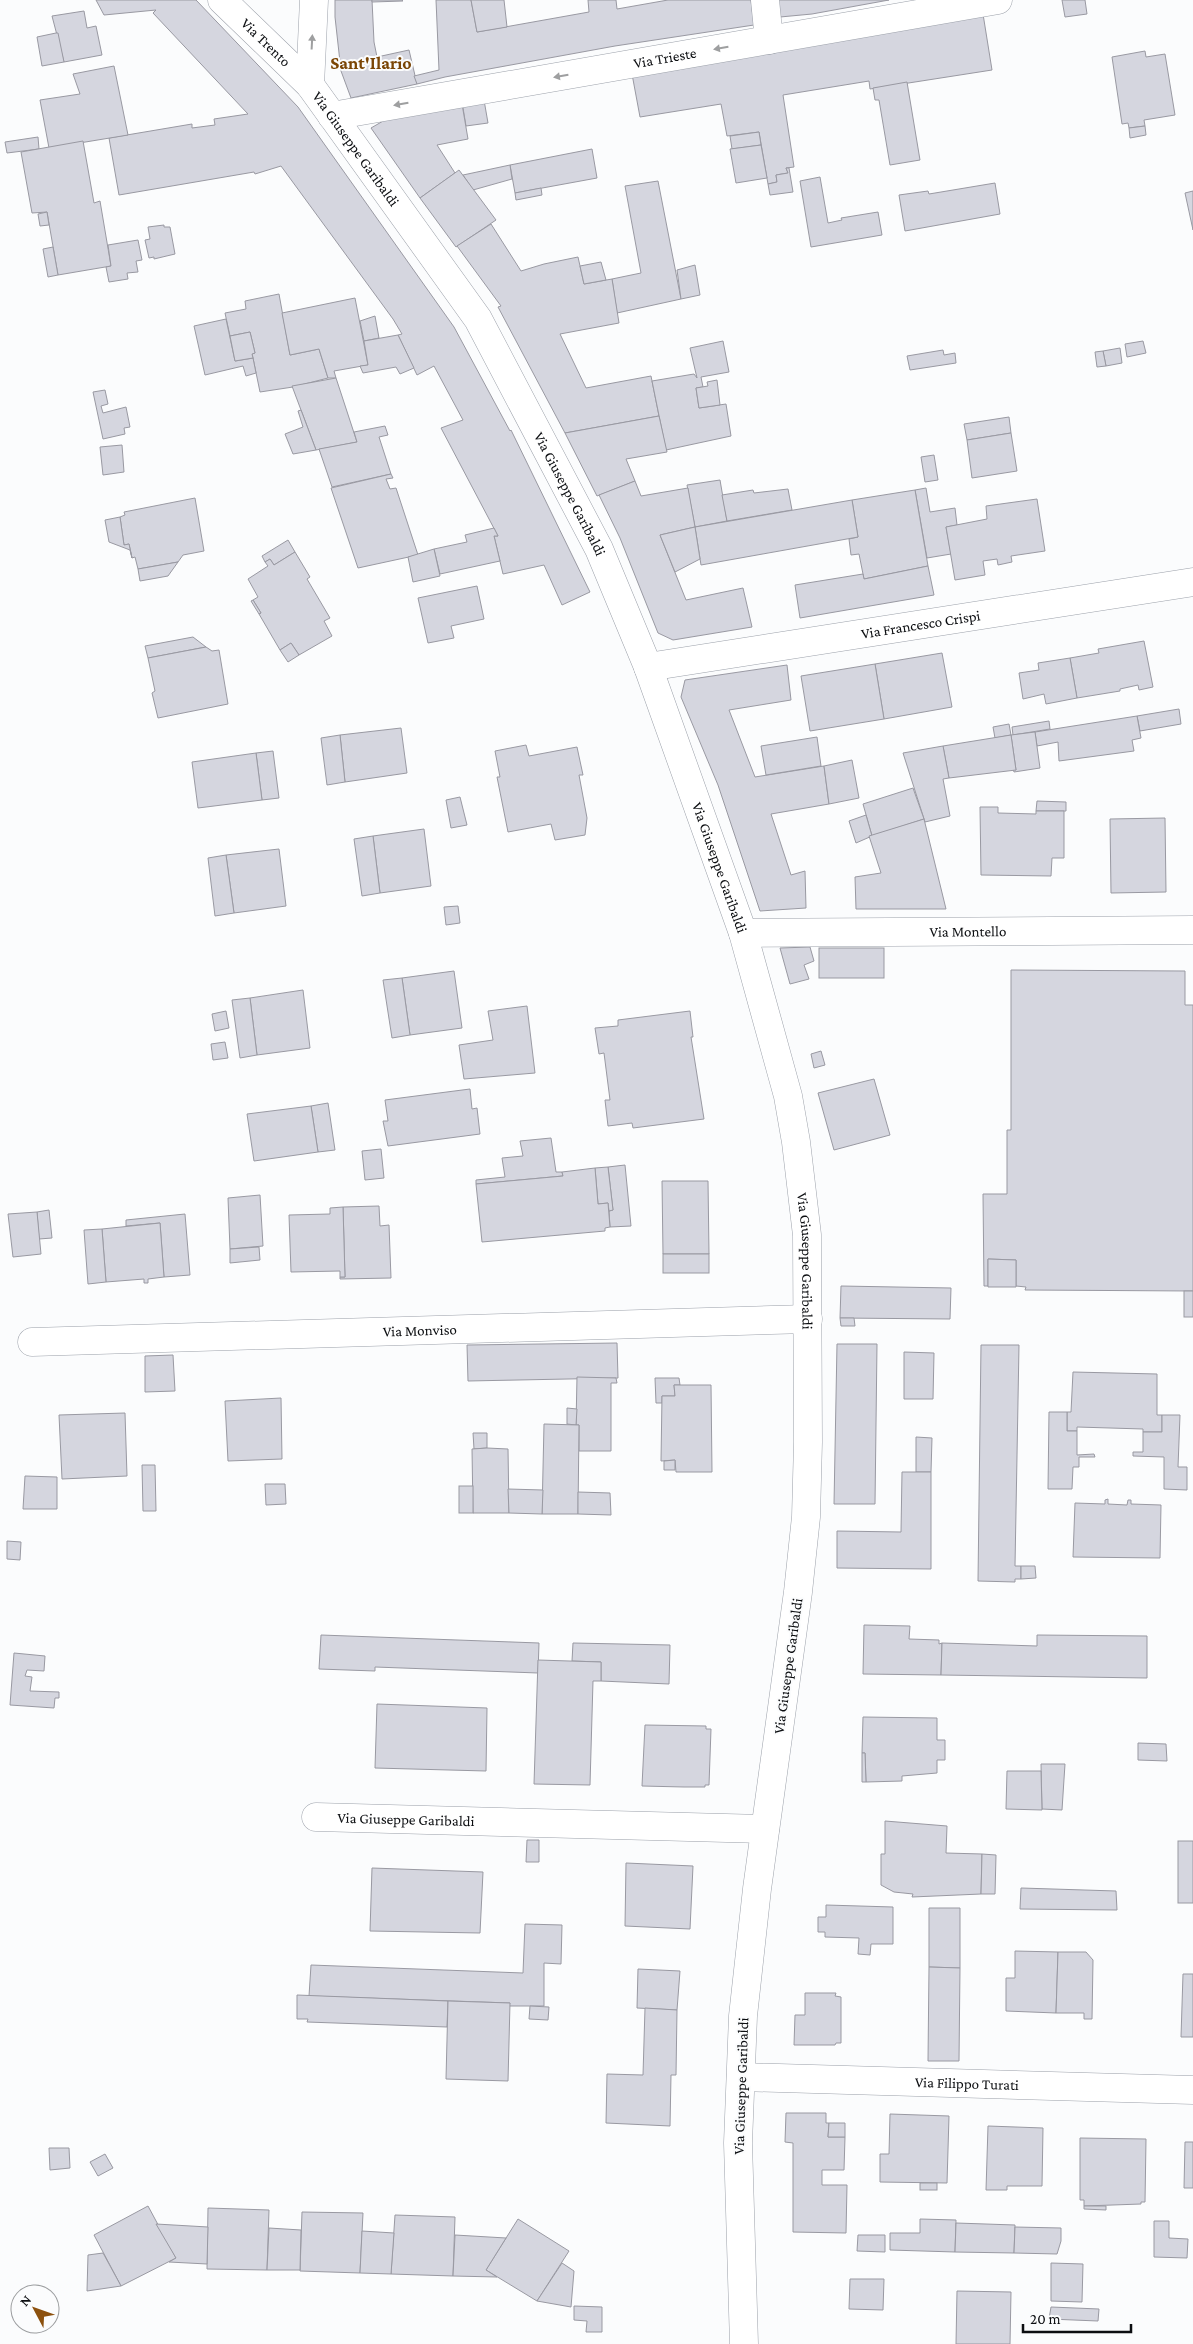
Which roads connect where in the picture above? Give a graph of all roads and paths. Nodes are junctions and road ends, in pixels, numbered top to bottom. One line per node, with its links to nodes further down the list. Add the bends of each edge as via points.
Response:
1 (222, 0): 6 (street, Via Trento)
2 (314, 0): 6 (street, Via Giuseppe Garibaldi, one-way to 2)
3 (765, 0): 5 (street)
4 (998, 0): 5 (street, Via Trieste)
5 (769, 40): 7 (street, Via Trieste, one-way to 7)
6 (310, 85): 7 (street, Via Giuseppe Garibaldi)
7 (332, 116): 9 (street, Via Giuseppe Garibaldi, via 478,319 600,549)
8 (1193, 582): 9 (street, Via Francesco Crispi)
9 (648, 667): 11 (street, Via Giuseppe Garibaldi)
10 (1193, 930): 11 (street, Via Montello)
11 (743, 933): 12 (street, Via Giuseppe Garibaldi, via 788,1096 796,1142 807,1235)
12 (808, 1319): 13 (street, Via Monviso); 15 (street, Via Giuseppe Garibaldi, via 806,1517)
13 (32, 1342)
14 (316, 1818): 15 (street, Via Giuseppe Garibaldi)
15 (765, 1829): 16 (street, Via Giuseppe Garibaldi, via 749,1952)
16 (741, 2077): 17 (street, Via Filippo Turati); 18 (street, Via Giuseppe Garibaldi, via 739,2171)
17 (1193, 2090)
18 (744, 2344)

